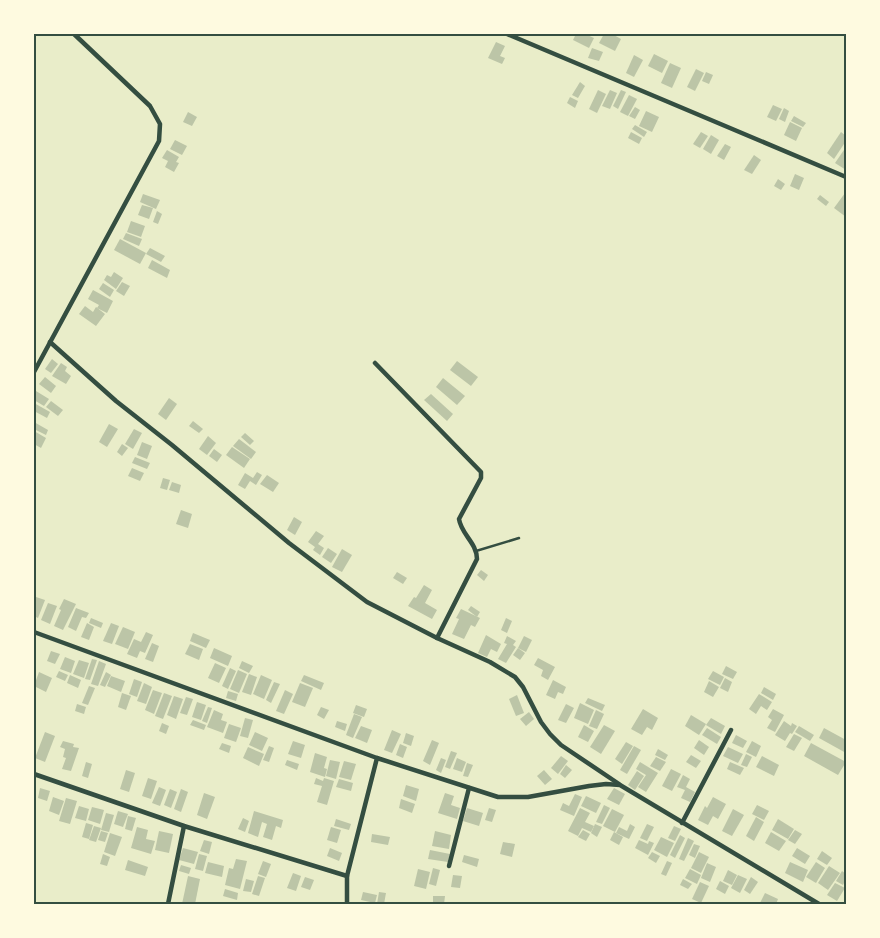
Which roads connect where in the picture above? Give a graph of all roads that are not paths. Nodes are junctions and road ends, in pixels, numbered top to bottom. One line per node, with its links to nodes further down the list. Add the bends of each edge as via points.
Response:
1 (74, 34): 4 (street, via 150,106 161,130 160,141)
2 (507, 34): 3 (street)
3 (846, 177)
4 (50, 342): 6 (street); 10 (street, via 116,401 289,543 367,602)
5 (375, 363): 8 (street, via 480,472 481,478 459,519)
6 (34, 372)
7 (519, 538): 8 (lane)
8 (476, 551): 10 (street, via 477,559)
9 (34, 632): 12 (street)
10 (437, 638): 14 (street, via 515,677 550,734 561,745)
11 (731, 730): 16 (street)
12 (377, 758): 15 (street); 19 (street)
13 (34, 774): 17 (street)
14 (620, 784): 15 (street, via 511,798); 16 (street)
15 (469, 788): 18 (street)
16 (682, 823): 22 (street)
17 (184, 826): 19 (street); 20 (street)
18 (449, 866)
19 (347, 876): 21 (street)
20 (168, 904)
21 (347, 904)
22 (819, 904)

